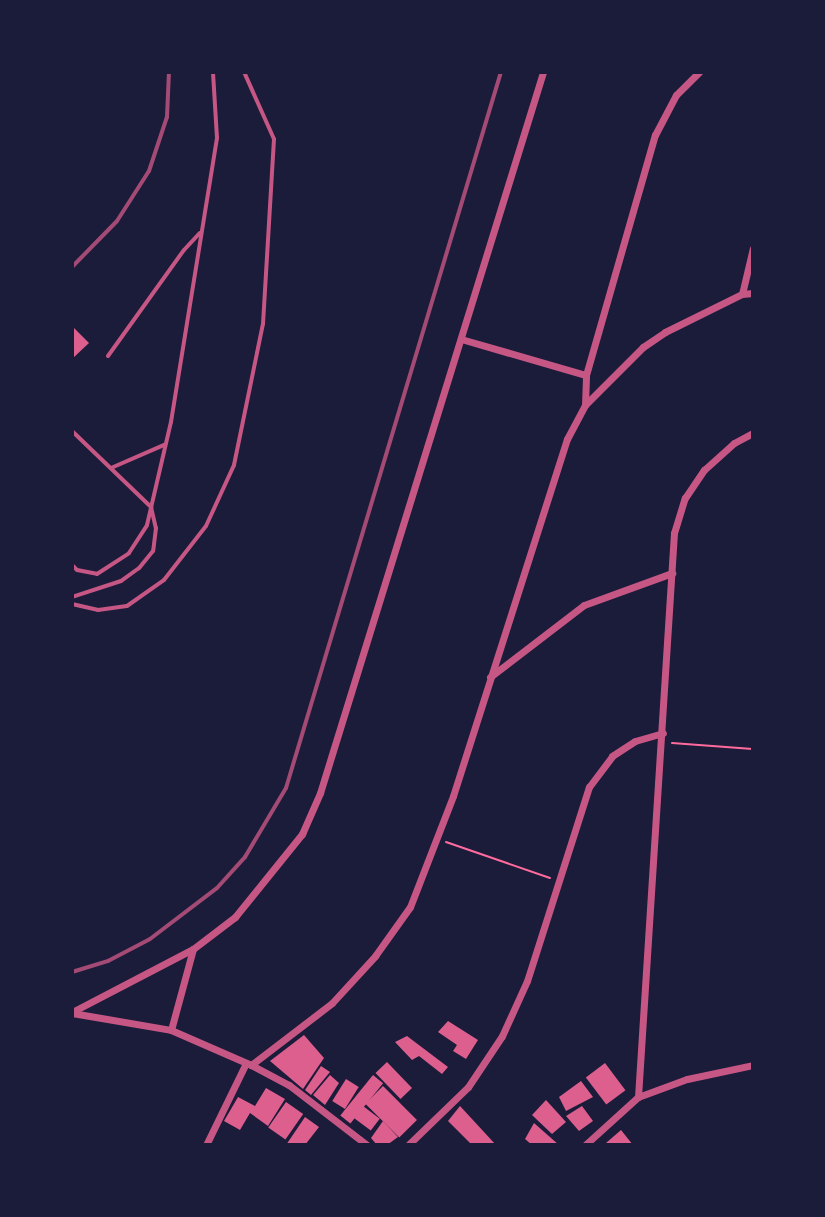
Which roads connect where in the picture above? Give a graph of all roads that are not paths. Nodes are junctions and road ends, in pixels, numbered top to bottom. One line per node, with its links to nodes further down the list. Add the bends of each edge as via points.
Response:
1 (213, 72): 5 (lane, via 217,138)
2 (244, 72): 21 (lane, via 274,139 263,324 234,465 206,526 164,580 127,606 98,610)
3 (543, 72): 9 (street)
4 (699, 72): 11 (street, via 676,95 655,135)
5 (202, 232): 10 (lane); 15 (lane)
6 (753, 248): 8 (street)
7 (753, 293): 8 (street)
8 (742, 294): 12 (street, via 692,316 643,347)
9 (461, 339): 11 (street); 24 (street, via 314,807 302,834 257,895)
10 (108, 356)
11 (586, 375): 12 (street)
12 (585, 405): 22 (street, via 567,439)
13 (72, 431): 16 (lane)
14 (753, 433): 19 (street, via 704,470 685,498 674,533)
15 (166, 444): 16 (lane); 17 (lane)
16 (111, 468): 17 (lane)
17 (151, 507): 18 (lane, via 147,525 129,553 97,574); 20 (lane, via 156,528 153,551 139,568 121,581)
18 (72, 565)
19 (672, 573): 22 (street, via 584,605); 23 (street)
20 (72, 597)
21 (72, 604)
22 (490, 677): 27 (street, via 438,839 410,907 332,1003)
23 (663, 738): 29 (street); 32 (street, via 635,741 612,756 589,787 527,981 502,1036 468,1087)
24 (193, 949): 25 (street); 26 (street)
25 (72, 1012): 26 (street)
26 (171, 1030): 27 (street)
27 (248, 1064): 30 (street); 31 (street, via 302,1094)
28 (753, 1065): 29 (street, via 687,1079)
29 (638, 1097): 33 (street)
30 (206, 1145)
31 (367, 1145)
32 (408, 1145)
33 (585, 1145)

